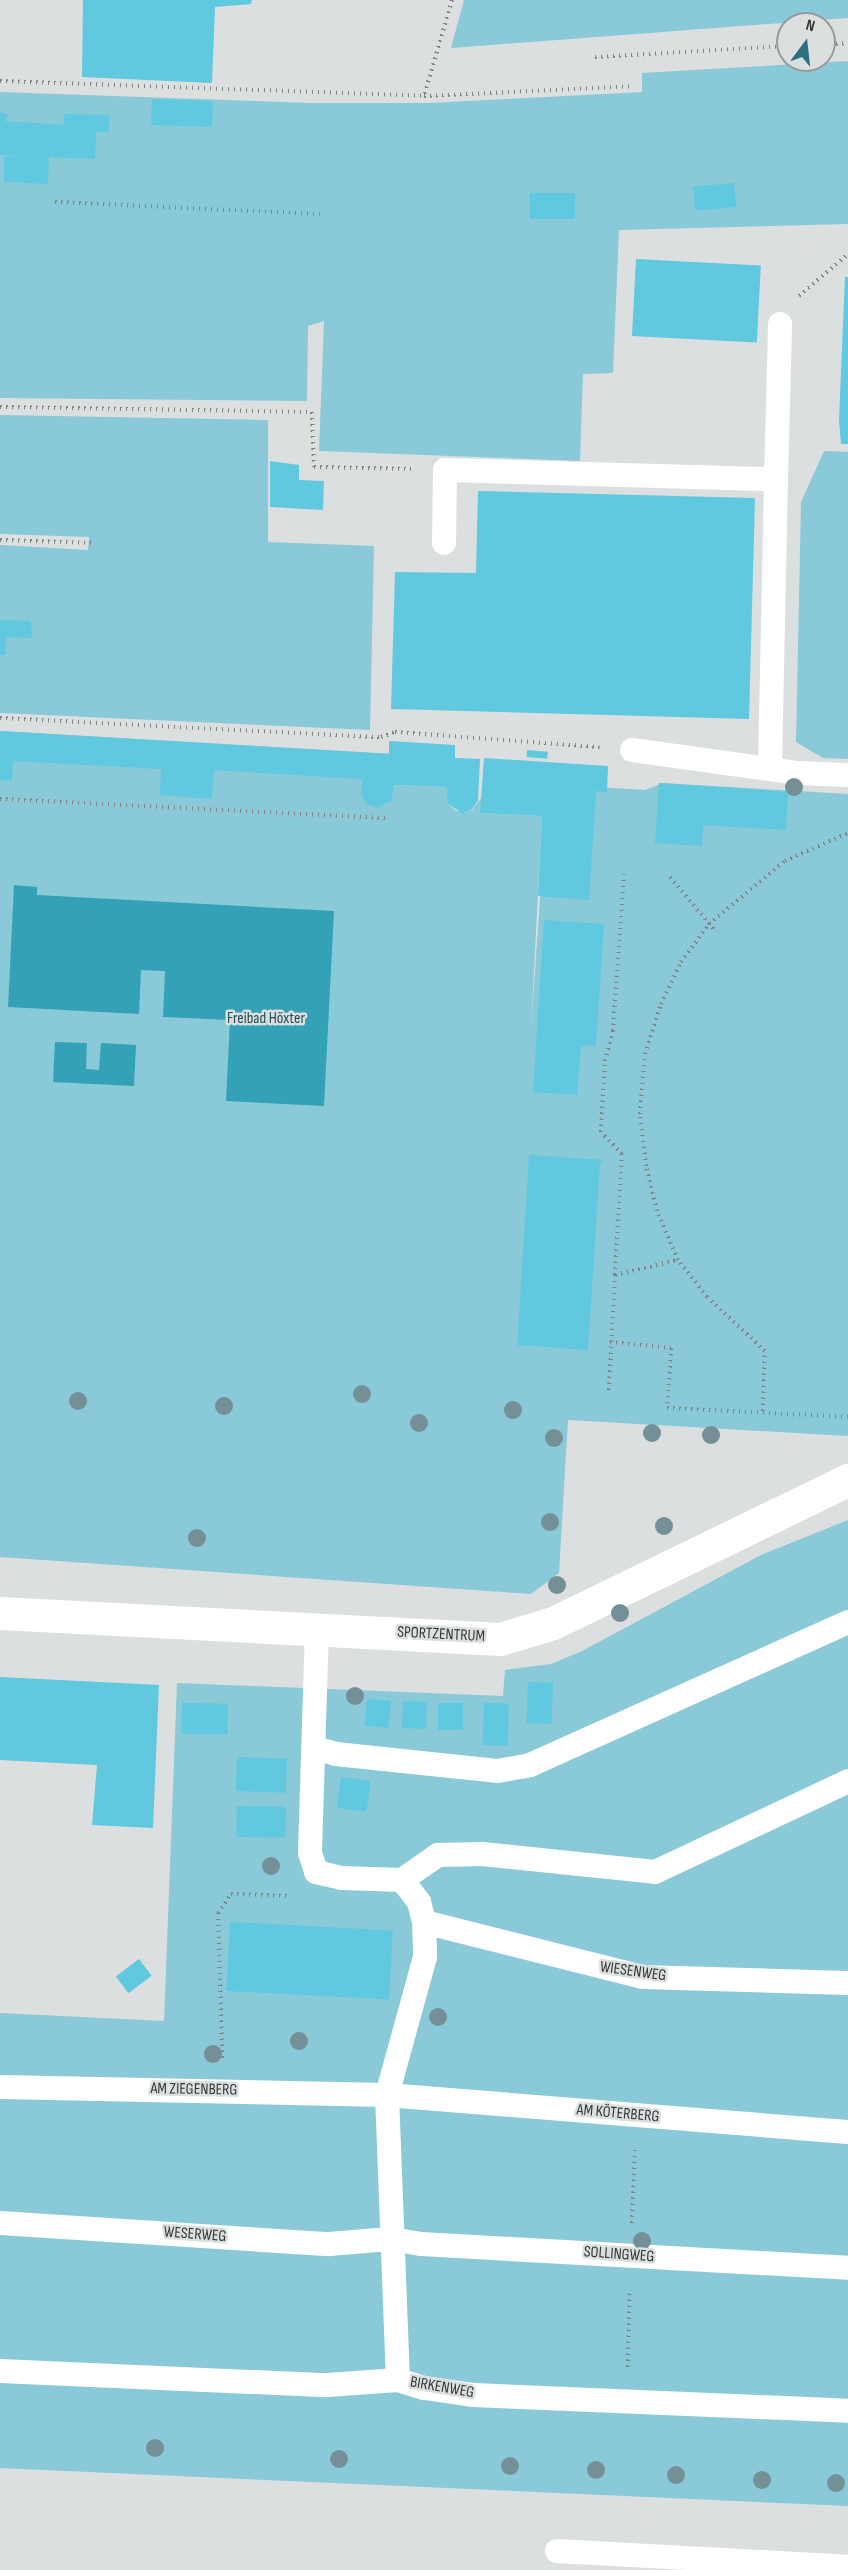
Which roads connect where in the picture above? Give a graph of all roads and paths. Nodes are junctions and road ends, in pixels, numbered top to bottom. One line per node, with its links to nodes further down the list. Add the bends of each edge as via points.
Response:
1 (452, 0): 6 (path)
2 (776, 47): 3 (path)
3 (595, 57)
4 (0, 81): 6 (path)
5 (633, 86): 6 (path)
6 (424, 96)
7 (55, 202): 8 (path)
8 (320, 214)
9 (848, 254): 10 (path, via 796,298)
10 (780, 324): 13 (lane)
11 (0, 407): 12 (path, via 312,412 314,466)
12 (446, 470): 13 (lane); 16 (lane)
13 (776, 479): 19 (lane)
14 (0, 540): 15 (path)
15 (92, 543)
16 (444, 543)
17 (0, 718): 18 (path, via 381,737 395,732)
18 (632, 750): 19 (lane)
19 (770, 769): 20 (lane)
20 (848, 776)
21 (0, 799): 22 (path)
22 (388, 818)
23 (848, 833): 26 (path, via 785,861)
24 (624, 874): 29 (path, via 614,1030 605,1061 602,1132 622,1154)
25 (670, 877): 26 (path)
26 (709, 924): 27 (path); 28 (path, via 681,962 661,1004 645,1054 640,1114 646,1166 657,1210)
27 (716, 932)
28 (678, 1260): 29 (path); 32 (path, via 706,1297 765,1351)
29 (615, 1275): 30 (path)
30 (610, 1342): 31 (path); 32 (path, via 671,1348 667,1408)
31 (609, 1390)
32 (763, 1412): 33 (path)
33 (848, 1417)
34 (848, 1480): 37 (street, SPORTZENTRUM, via 553,1623 500,1639)
35 (0, 1613): 37 (street, SPORTZENTRUM)
36 (848, 1622): 38 (lane, via 530,1765 497,1771 336,1754)
37 (317, 1628): 38 (lane)
38 (314, 1748): 40 (lane, via 310,1853)
39 (848, 1780): 41 (lane, via 655,1872 482,1854 438,1855)
40 (316, 1872): 41 (lane, via 342,1878); 45 (path, via 304,1896 231,1894 218,1913 219,2012 224,2048)
41 (402, 1880): 42 (lane, via 419,1902)
42 (424, 1922): 43 (lane, WIESENWEG, via 642,1977); 46 (lane, via 425,1957)
43 (848, 1983)
44 (0, 2087): 45 (lane, AM ZIEGENBERG)
45 (219, 2091): 46 (lane, AM ZIEGENBERG)
46 (387, 2095): 47 (lane, AM KÖTERBERG); 49 (lane)
47 (848, 2132)
48 (0, 2223): 49 (lane, WESERWEG, via 329,2244)
49 (390, 2239): 50 (lane, SOLLINGWEG); 52 (lane)
50 (848, 2268)
51 (0, 2371): 52 (lane, BIRKENWEG, via 327,2385)
52 (398, 2380): 53 (lane, BIRKENWEG, via 473,2395)
53 (848, 2411)
54 (557, 2550): 55 (lane)
55 (848, 2567)

